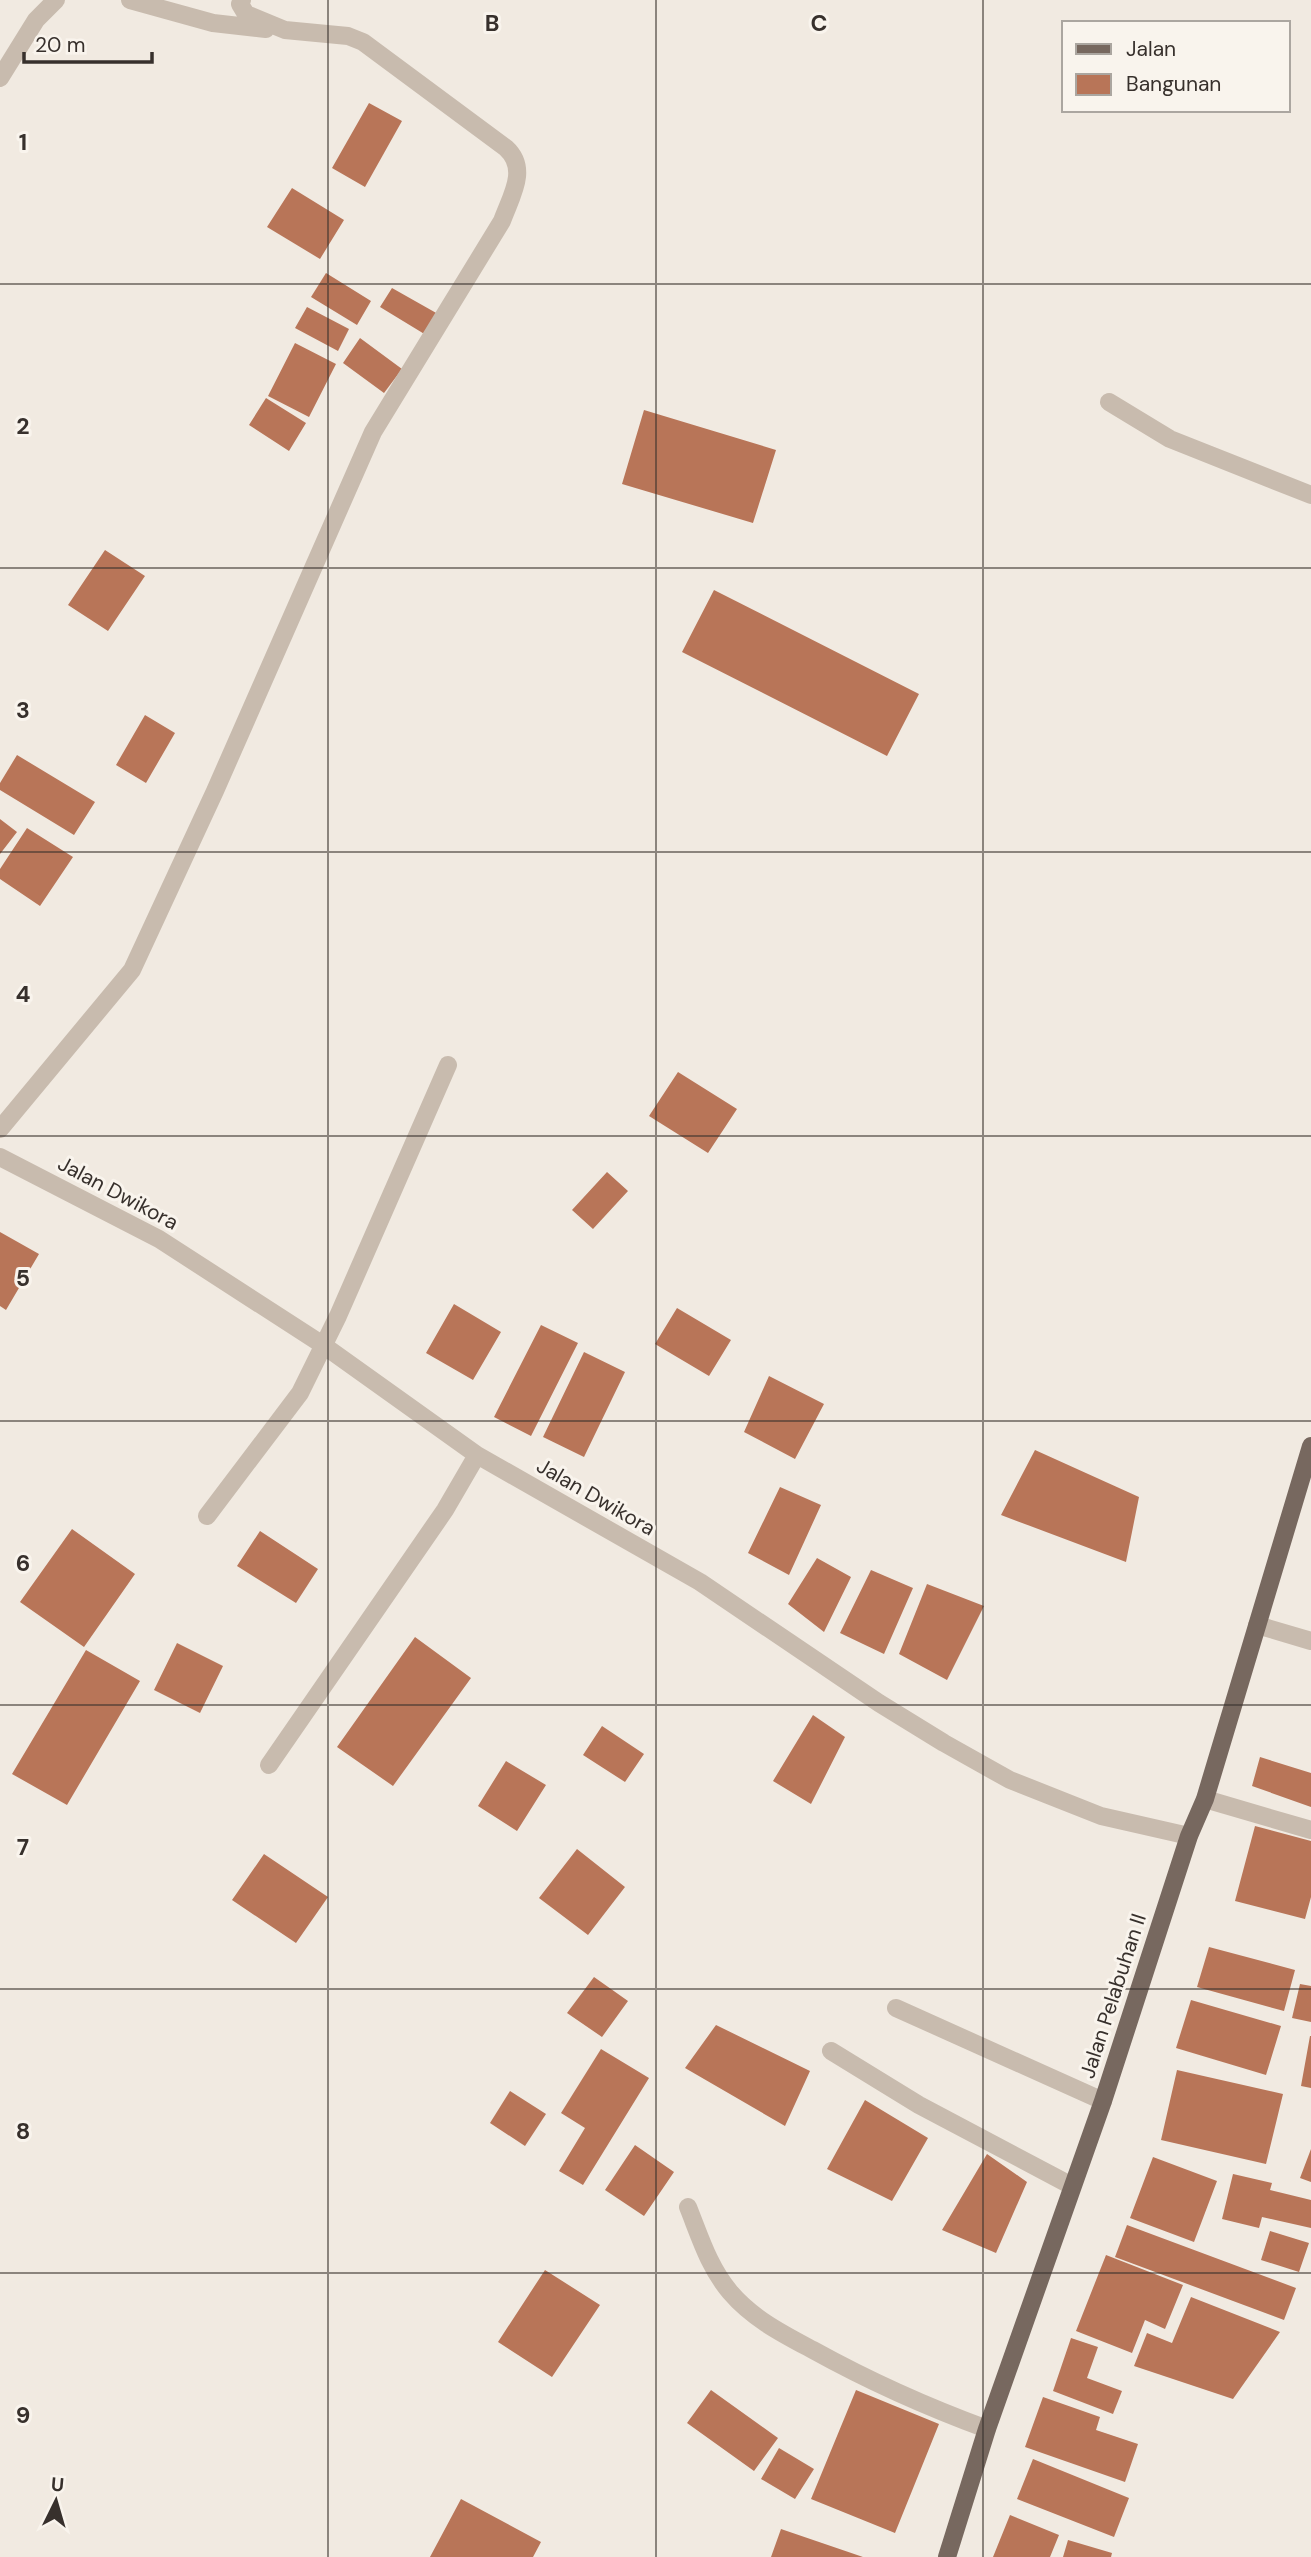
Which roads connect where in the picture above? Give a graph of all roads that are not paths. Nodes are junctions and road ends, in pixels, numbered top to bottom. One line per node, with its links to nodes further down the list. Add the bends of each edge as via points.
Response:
1 (56, 0): 5 (street, via 36,20)
2 (130, 0): 4 (street, via 213,23)
3 (242, 0): 4 (street, via 246,14)
4 (285, 30): 9 (street, via 363,41 516,157 516,183 502,221 373,432 132,970)
5 (0, 78)
6 (1109, 402): 7 (street, via 1170,439)
7 (1311, 495)
8 (448, 1065): 11 (street)
9 (0, 1129)
10 (0, 1157): 11 (street, Jalan Dwikora, via 159,1239)
11 (323, 1345): 13 (street, Jalan Dwikora); 14 (street, via 300,1393)
12 (1311, 1446): 15 (main road, Jalan Pelabuhan II)
13 (477, 1455): 17 (street, via 445,1510); 20 (street, Jalan Dwikora, via 700,1582 879,1703 1010,1780 1101,1816)
14 (207, 1516)
15 (1257, 1625): 16 (street); 18 (main road, Jalan Pelabuhan II)
16 (1311, 1641)
17 (269, 1765)
18 (1205, 1799): 19 (street); 20 (main road, Jalan Pelabuhan II)
19 (1311, 1830)
20 (1189, 1836): 23 (main road, Jalan Pelabuhan II)
21 (896, 2008): 23 (street)
22 (831, 2051): 24 (street, via 919,2105)
23 (1102, 2101): 24 (main road, Jalan Pelabuhan II)
24 (1072, 2186): 26 (main road, Jalan Pelabuhan II)
25 (688, 2207): 26 (street, via 712,2268 761,2322 927,2407)
26 (987, 2429): 27 (main road, Jalan Pelabuhan II)
27 (947, 2557)

